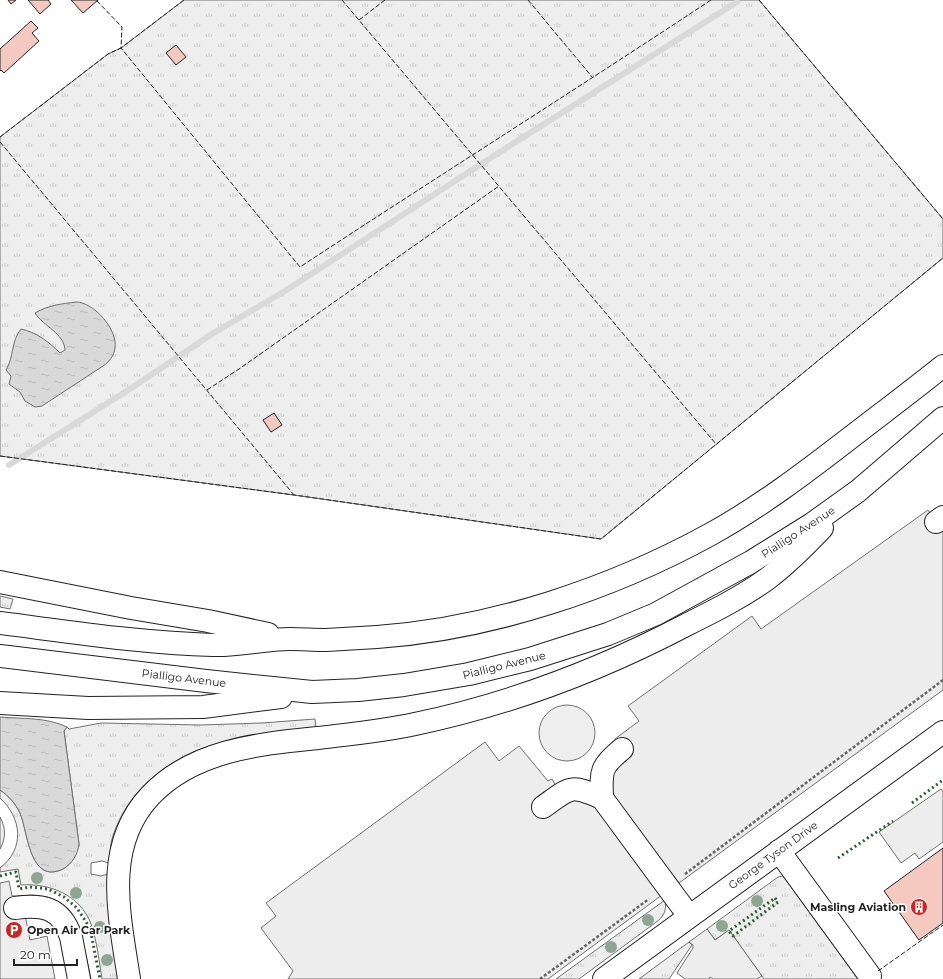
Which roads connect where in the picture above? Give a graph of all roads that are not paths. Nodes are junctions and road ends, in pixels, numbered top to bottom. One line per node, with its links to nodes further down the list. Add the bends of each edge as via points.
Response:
1 (943, 366): 6 (main road, via 806,472 714,532 638,570 540,606 432,630 324,640)
2 (943, 418): 3 (main road, Pialligo Avenue)
3 (858, 491): 8 (main road, Pialligo Avenue, via 812,524 751,562 656,614 608,634 530,659 469,674 397,686); 19 (main road, via 786,563 755,587 667,635 580,675 532,693 456,715 368,732 279,742 220,753 166,781 139,810 130,826 120,861 119,908)
4 (0, 582): 6 (main road, via 208,621)
5 (0, 623): 6 (main road, via 137,640 217,645)
6 (288, 639)
7 (0, 656): 8 (main road, Pialligo Avenue)
8 (312, 692): 9 (main road, via 203,707 88,708)
9 (0, 703)
10 (943, 732): 14 (main road, George Tyson Drive)
11 (622, 749): 12 (main road, via 604,766 601,778)
12 (602, 798): 13 (main road, via 570,789); 16 (main road)
13 (543, 807)
14 (779, 851): 16 (main road, George Tyson Drive); 17 (main road)
15 (14, 908): 18 (main road, via 31,905 50,910 60,918 71,937)
16 (689, 916): 20 (main road, George Tyson Drive)
17 (870, 976)
18 (79, 979)
19 (129, 979)
20 (604, 979)

